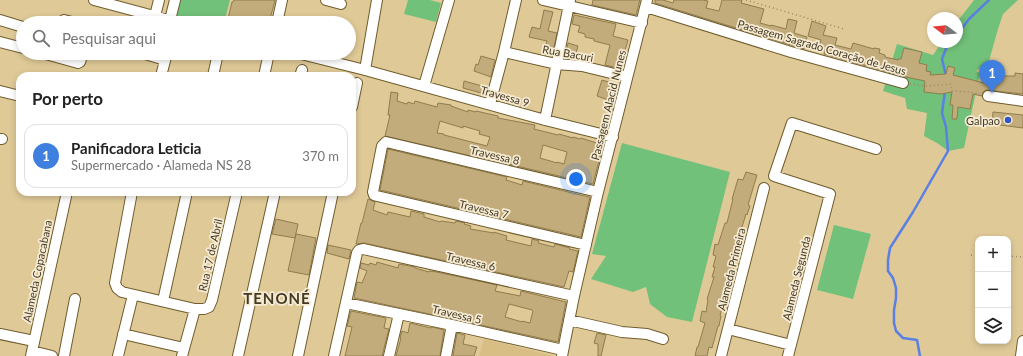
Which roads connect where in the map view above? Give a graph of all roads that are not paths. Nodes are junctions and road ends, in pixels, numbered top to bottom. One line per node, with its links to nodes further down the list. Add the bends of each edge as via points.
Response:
1 (94, 0): 13 (street)
2 (159, 0): 13 (street)
3 (175, 0): 14 (street)
4 (282, 0): 15 (street)
5 (326, 0): 11 (street)
6 (377, 0): 29 (street)
7 (449, 0): 36 (street)
8 (516, 0): 21 (street)
9 (543, 0): 10 (street)
10 (569, 3): 17 (street); 28 (street)
11 (341, 4)
12 (647, 4): 17 (street, Passagem Alacid Nunes); 35 (street, Passagem Sagrado Coração de Jesus, via 791,52)
13 (154, 16)
14 (175, 16)
15 (279, 16)
16 (0, 20): 18 (street)
17 (642, 23): 33 (street, Passagem Alacid Nunes)
18 (16, 25)
19 (0, 42): 20 (street)
20 (16, 46)
21 (504, 52): 28 (street, Rua Bacuri); 42 (street)
22 (70, 60): 23 (street)
23 (81, 60)
24 (165, 60): 30 (street)
25 (216, 60): 31 (street)
26 (268, 60): 32 (street)
27 (325, 60): 29 (street, Travessa 9)
28 (556, 64): 33 (street, Rua Bacuri, via 582,66); 43 (street)
29 (365, 70): 36 (street, Travessa 9)
30 (162, 72)
31 (214, 72)
32 (265, 72)
33 (627, 78): 44 (street, Passagem Alacid Nunes)
34 (357, 83): 37 (street)
35 (903, 83)
36 (424, 86): 42 (street, Travessa 9)
37 (356, 88)
38 (0, 91): 39 (street)
39 (16, 95)
40 (988, 96): 41 (street)
41 (1023, 101)
42 (490, 104): 43 (street, Travessa 9)
43 (545, 120): 44 (street, Travessa 9)
44 (613, 137): 47 (street, Passagem Alacid Nunes)
45 (876, 149): 71 (street, Alameda Segunda, via 792,123 774,176 830,194)
46 (764, 188): 65 (street, Alameda Primeira)
47 (598, 192): 54 (street, Travessa 8, via 386,142 382,146 373,192); 55 (street, Passagem Alacid Nunes)
48 (66, 196): 69 (street, Alameda Copacabana)
49 (131, 196): 56 (street, via 115,283 122,292)
50 (186, 196): 59 (street)
51 (236, 196): 61 (street, Rua 17 de Abril, via 209,307)
52 (274, 196): 78 (street)
53 (332, 196): 79 (street)
54 (376, 196): 55 (street, Travessa 7)
55 (586, 245): 57 (street, Passagem Alacid Nunes)
56 (133, 295): 59 (street); 67 (street)
57 (574, 296): 60 (street, Travessa 6, via 363,249 357,253); 63 (street, Passagem Alacid Nunes)
58 (75, 299): 76 (street)
59 (163, 301): 61 (street)
60 (346, 302): 62 (street, Travessa 5); 80 (street)
61 (195, 308): 72 (street)
62 (399, 314): 64 (street, Travessa 5); 81 (street)
63 (569, 320): 68 (street); 73 (street, Passagem Alacid Nunes)
64 (452, 325): 73 (street, Travessa 5); 82 (street)
65 (728, 329): 71 (street); 83 (street, Alameda Primeira)
66 (0, 334): 69 (street)
67 (123, 334): 72 (street); 77 (street)
68 (663, 339)
69 (34, 341): 74 (street, Alameda Copacabana)
70 (1023, 341): 85 (street)
71 (791, 345): 84 (street, Alameda Segunda)
72 (183, 352)
73 (562, 353)
74 (31, 354): 75 (street)
75 (52, 356)
76 (64, 356)
77 (118, 356)
78 (238, 356)
79 (298, 356)
80 (334, 356)
81 (389, 356)
82 (446, 356)
83 (721, 356)
84 (788, 356)
85 (1021, 356)

